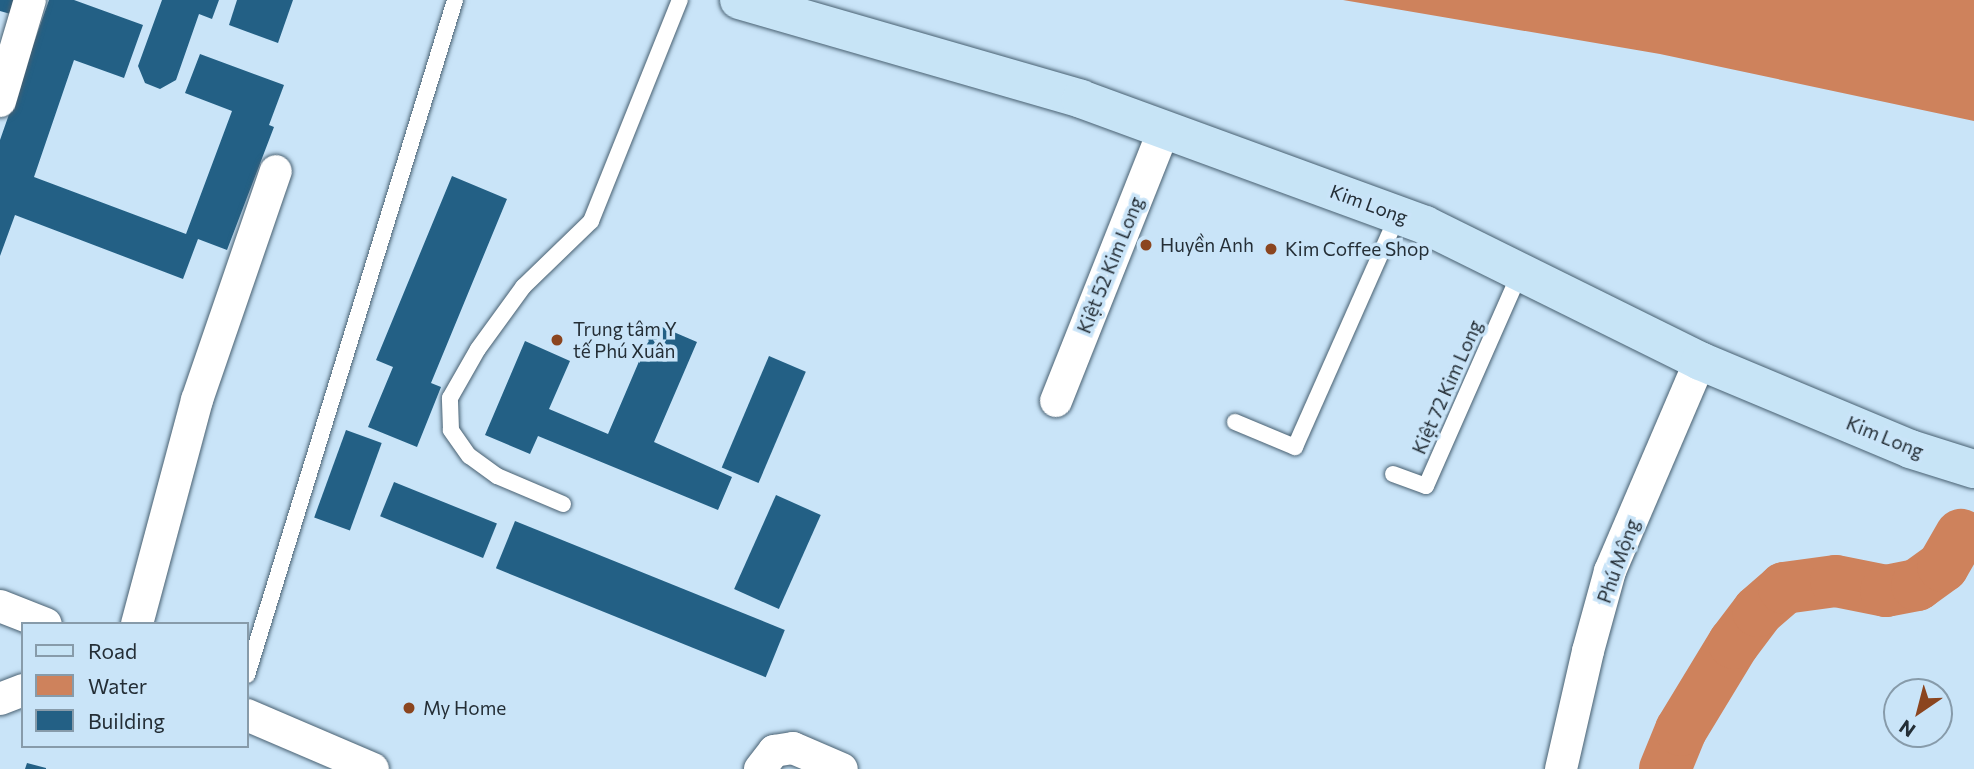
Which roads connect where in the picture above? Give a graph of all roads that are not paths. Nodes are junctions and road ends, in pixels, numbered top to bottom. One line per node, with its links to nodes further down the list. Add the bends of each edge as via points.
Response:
1 (30, 0): 5 (street)
2 (455, 0): 19 (lane)
3 (680, 0): 15 (lane, via 590,221 523,287 478,349 450,398 451,429 469,456 497,477)
4 (739, 0): 6 (main road, Kim Long, via 1081,99)
5 (0, 101)
6 (1164, 129): 8 (main road, Kim Long); 11 (street, Kiệt 52 Kim Long)
7 (276, 171): 18 (street, via 197,400)
8 (1398, 215): 9 (main road, Kim Long); 12 (lane, via 1295,447)
9 (1520, 273): 10 (main road, Kim Long); 14 (lane, Kiệt 72 Kim Long, via 1426,486)
10 (1700, 361): 13 (main road, Kim Long, via 1910,449); 26 (street, Phú Mộng, via 1610,571)
11 (1056, 401)
12 (1235, 422)
13 (1974, 469)
14 (1393, 474)
15 (563, 504)
16 (0, 606): 17 (street)
17 (41, 622)
18 (138, 622)
19 (248, 672)
20 (21, 691): 21 (street)
21 (0, 699)
22 (248, 715): 23 (street)
23 (365, 768)
24 (760, 769): 25 (street, via 774,751 793,748)
25 (842, 769)
26 (1562, 769)

